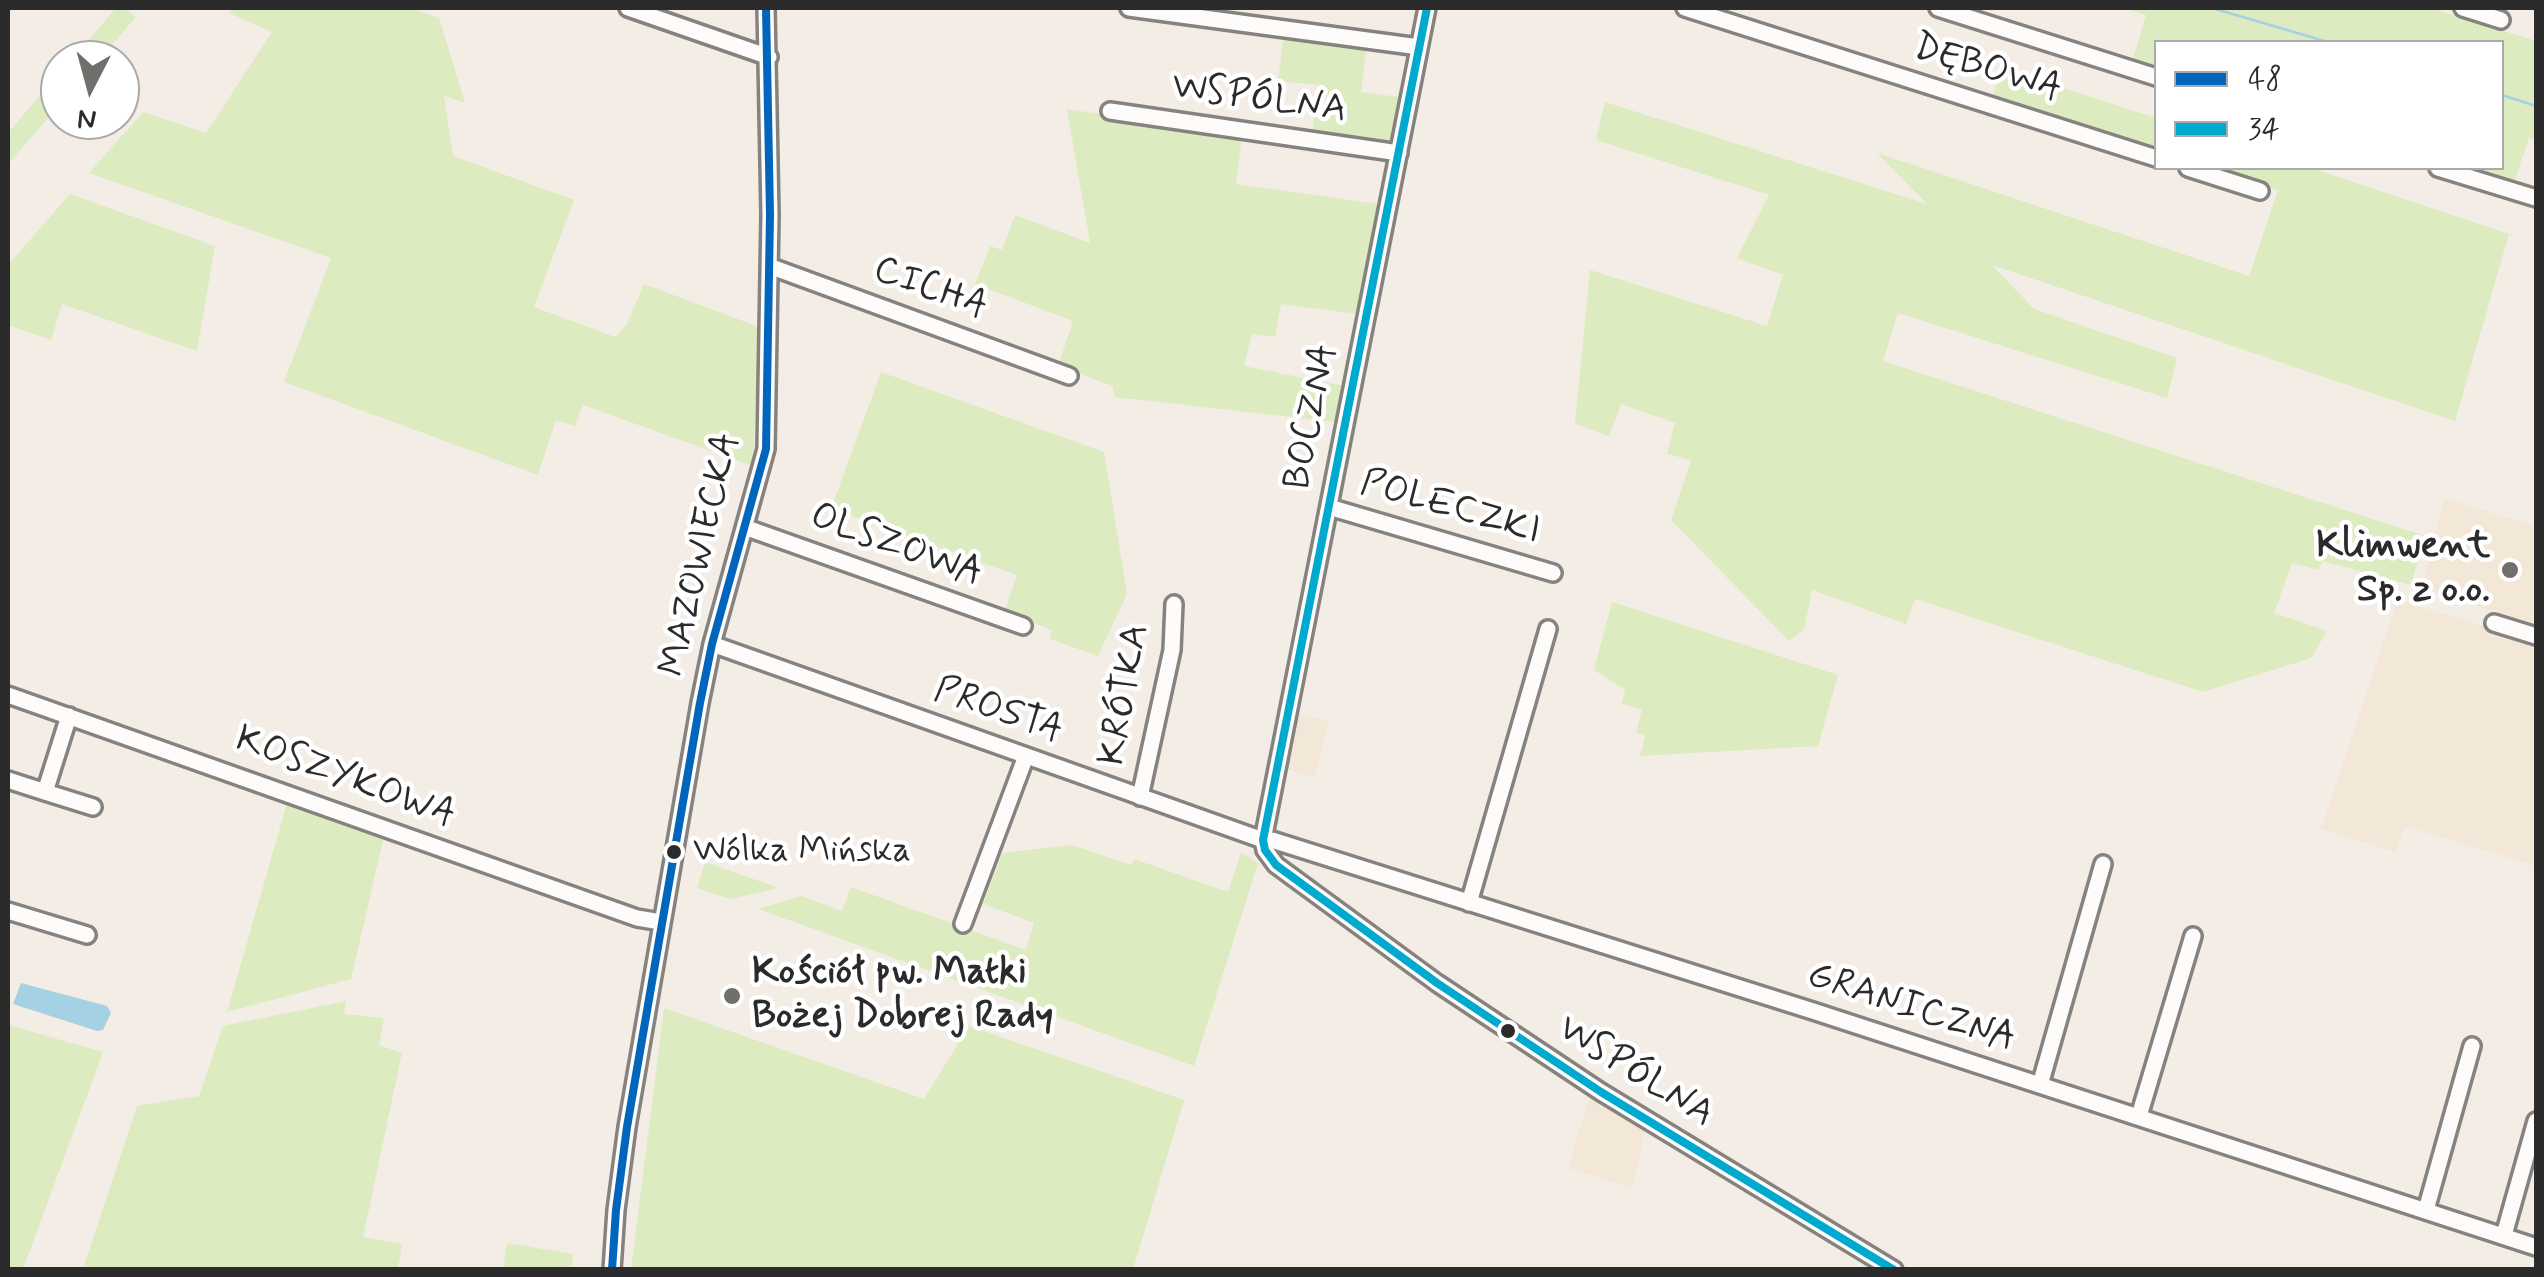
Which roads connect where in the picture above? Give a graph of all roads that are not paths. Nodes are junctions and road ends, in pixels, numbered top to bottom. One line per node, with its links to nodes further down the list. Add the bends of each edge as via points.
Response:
1 (628, 8): 10 (street)
2 (1129, 8): 9 (street)
3 (1427, 8): 9 (street, BOCZNA)
4 (1684, 8): 14 (street, DĘBOWA)
5 (1938, 8): 11 (street)
6 (2463, 8): 8 (street)
7 (767, 13): 10 (street, MAZOWIECKA)
8 (2502, 20)
9 (1420, 47): 13 (street, BOCZNA)
10 (770, 57): 19 (street, MAZOWIECKA)
11 (2154, 77)
12 (1110, 111): 13 (street, WSPÓLNA)
13 (1399, 153): 21 (street, BOCZNA)
14 (2154, 157)
15 (2195, 170): 17 (street)
16 (2445, 170): 18 (street)
17 (2260, 190)
18 (2536, 198)
19 (769, 266): 20 (street, CICHA); 22 (street, MAZOWIECKA, via 766,449)
20 (1068, 376)
21 (1329, 507): 23 (street, POLECZKI); 37 (street, BOCZNA)
22 (747, 528): 26 (street, OLSZOWA); 29 (street, MAZOWIECKA)
23 (1553, 573)
24 (1174, 604): 35 (street, KRÓTKA, via 1172,650)
25 (2494, 623): 28 (street)
26 (1023, 626)
27 (1548, 629): 39 (street)
28 (2536, 636)
29 (712, 644): 32 (street, PROSTA); 41 (street, MAZOWIECKA)
30 (8, 695): 31 (street, KOSZYKOWA)
31 (69, 716): 34 (street); 41 (street, KOSZYKOWA)
32 (1026, 756): 35 (street, PROSTA); 42 (street)
33 (8, 780): 34 (street)
34 (44, 792): 36 (street)
35 (1140, 797): 37 (street, PROSTA)
36 (92, 808)
37 (1263, 840): 39 (street, GRANICZNA); 53 (street, WSPÓLNA, via 1276,865 1437,983 1600,1092)
38 (2103, 864): 46 (street)
39 (1470, 904): 46 (street, GRANICZNA)
40 (8, 910): 43 (street)
41 (662, 922): 52 (street, MAZOWIECKA, via 618,1183)
42 (963, 924)
43 (87, 935)
44 (2193, 936): 47 (street)
45 (2472, 1046): 49 (street)
46 (2040, 1084): 47 (street, GRANICZNA)
47 (2138, 1116): 49 (street, GRANICZNA)
48 (2536, 1121): 50 (street)
49 (2426, 1210): 50 (street, GRANICZNA)
50 (2504, 1235): 51 (street, GRANICZNA)
51 (2536, 1247)
52 (612, 1270)
53 (1894, 1270)

